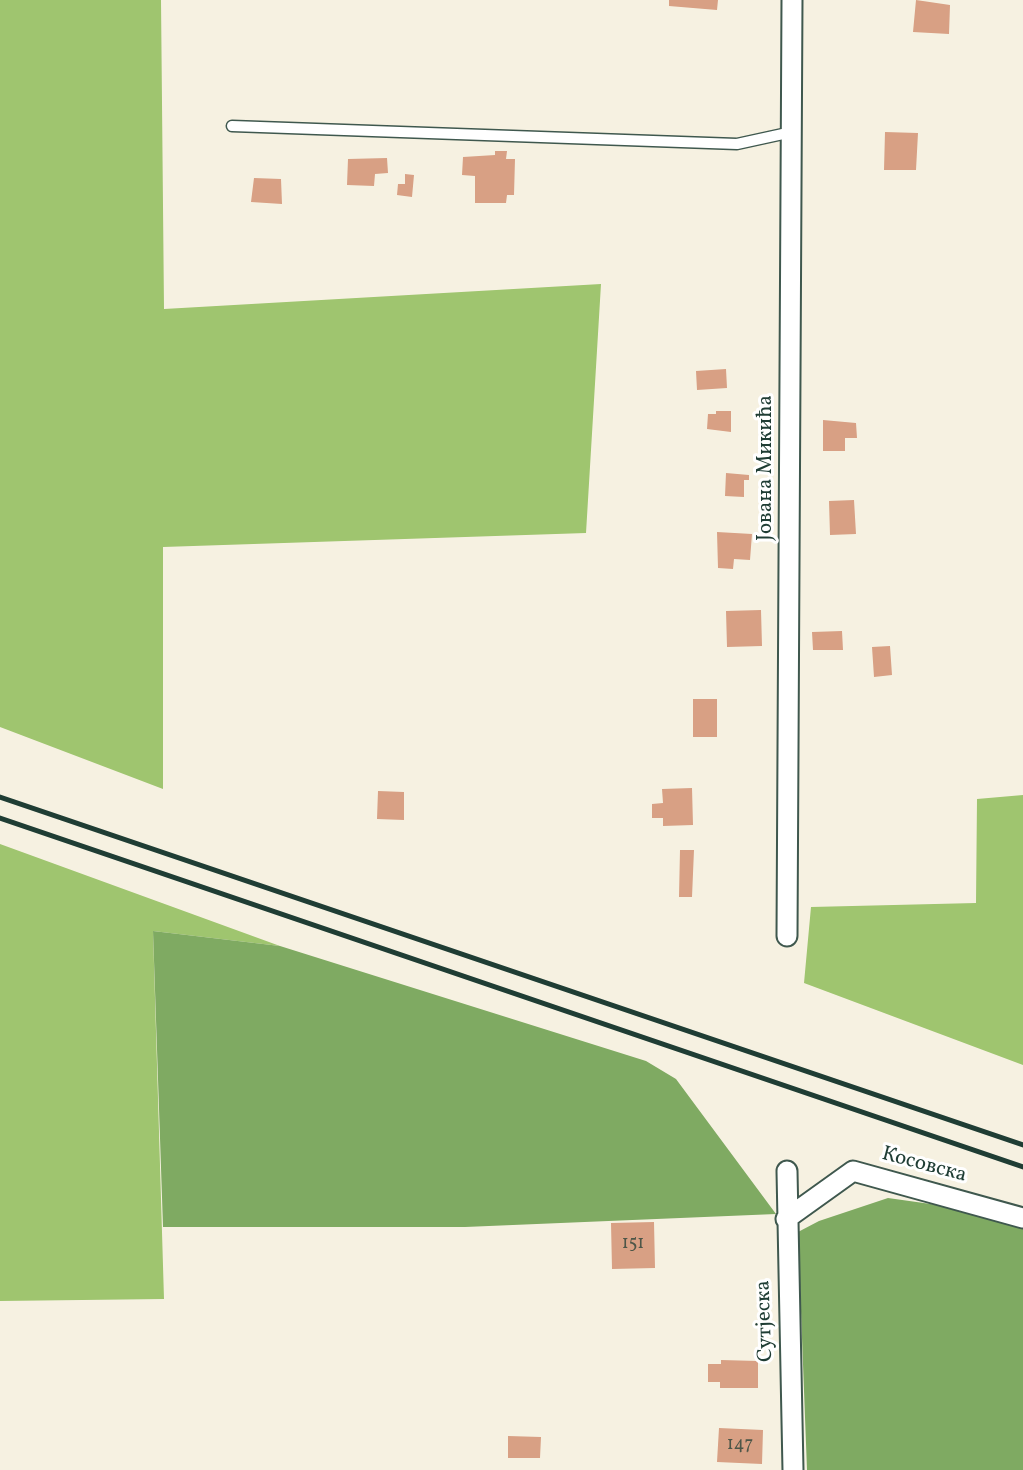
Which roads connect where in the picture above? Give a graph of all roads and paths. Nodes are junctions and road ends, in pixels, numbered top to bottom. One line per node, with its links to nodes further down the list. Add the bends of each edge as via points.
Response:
1 (792, 0): 3 (street, Јована Микића)
2 (232, 126): 3 (lane, via 737,144)
3 (792, 132): 4 (street, Јована Микића)
4 (788, 936)
5 (787, 1171): 7 (street, Сутјеска)
6 (1023, 1218): 7 (street, Косовска, via 853,1171)
7 (786, 1219): 8 (street, Сутјеска)
8 (793, 1470)

